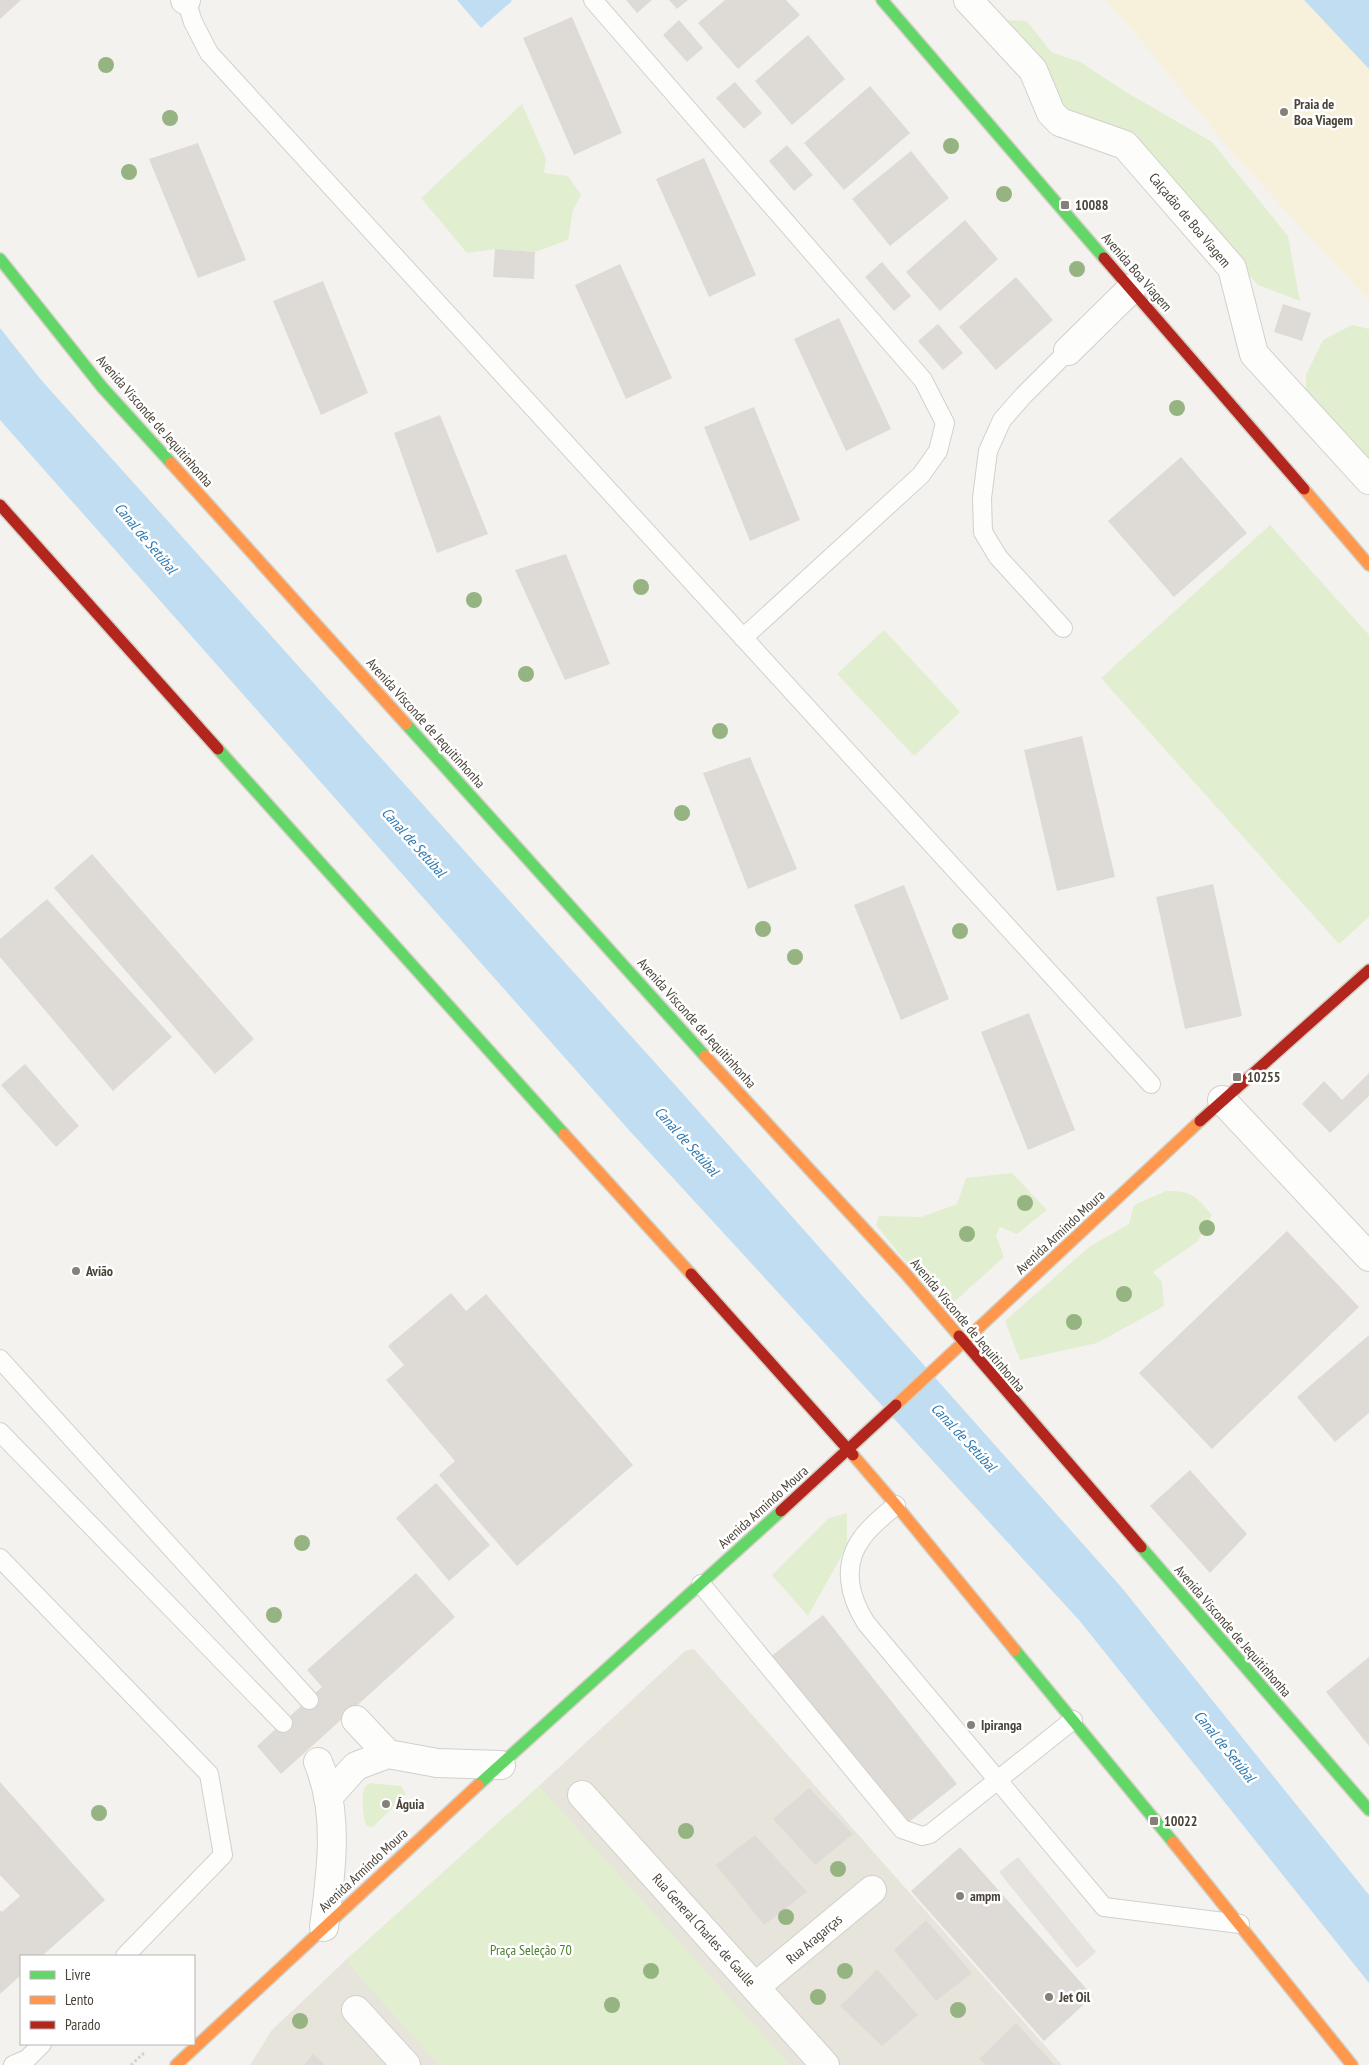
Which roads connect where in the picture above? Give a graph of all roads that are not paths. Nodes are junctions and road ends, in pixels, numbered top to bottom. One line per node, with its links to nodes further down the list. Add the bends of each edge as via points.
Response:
1 (186, 0): 12 (lane, via 208,53)
2 (593, 0): 12 (lane, via 923,380 944,423 938,451 921,475)
3 (882, 0): 6 (main road, Avenida Boa Viagem)
4 (968, 0): 8 (street, Calçadão de Boa Viagem, via 1033,70 1050,113 1060,122 1125,145 1232,268 1254,354)
5 (0, 259): 17 (main road, Avenida Visconde de Jequitinhonha, via 102,386 905,1273)
6 (1132, 288): 7 (street); 10 (main road, Avenida Boa Viagem)
7 (1068, 351): 11 (lane, via 1002,420 988,450 982,498 983,532 998,557)
8 (1369, 480)
9 (0, 505): 20 (main road, via 413,968 778,1370)
10 (1369, 565)
11 (1063, 628)
12 (743, 638): 14 (lane)
13 (1369, 970): 15 (main road, Avenida Armindo Moura)
14 (1151, 1084)
15 (1222, 1100): 16 (street); 17 (main road, Avenida Armindo Moura)
16 (1369, 1257)
17 (963, 1343): 20 (main road, Avenida Armindo Moura); 34 (main road, Avenida Visconde de Jequitinhonha)
18 (0, 1359): 24 (lane)
19 (0, 1432): 27 (lane)
20 (847, 1451): 21 (main road); 23 (main road, Avenida Armindo Moura)
21 (896, 1505): 26 (main road); 31 (lane, via 862,1536 854,1551 849,1566 856,1608)
22 (0, 1558): 38 (lane, via 208,1774 223,1855)
23 (701, 1584): 30 (main road, Avenida Armindo Moura); 31 (lane, via 902,1829 922,1836 930,1834)
24 (308, 1700)
25 (356, 1720): 28 (street)
26 (1073, 1720): 31 (lane); 36 (main road)
27 (283, 1723)
28 (388, 1754): 30 (street, via 437,1763); 33 (street, via 356,1766)
29 (318, 1762): 33 (street, via 327,1782)
30 (502, 1765): 37 (main road, Avenida Armindo Moura)
31 (998, 1780): 36 (lane, via 1104,1907)
32 (582, 1795): 39 (street, Rua General Charles de Gaulle)
33 (328, 1797): 37 (street, via 333,1856)
34 (1369, 1810)
35 (872, 1890): 39 (street, Rua Aragarças)
36 (1240, 1924): 46 (main road)
37 (324, 1927): 42 (main road, Avenida Armindo Moura)
38 (127, 1955)
39 (755, 1987): 45 (street, Rua General Charles de Gaulle)
40 (356, 2010): 44 (street)
41 (41, 2045): 43 (lane, via 27,2059)
42 (178, 2064)
43 (13, 2065)
44 (406, 2065)
45 (825, 2065)
46 (1352, 2065)

